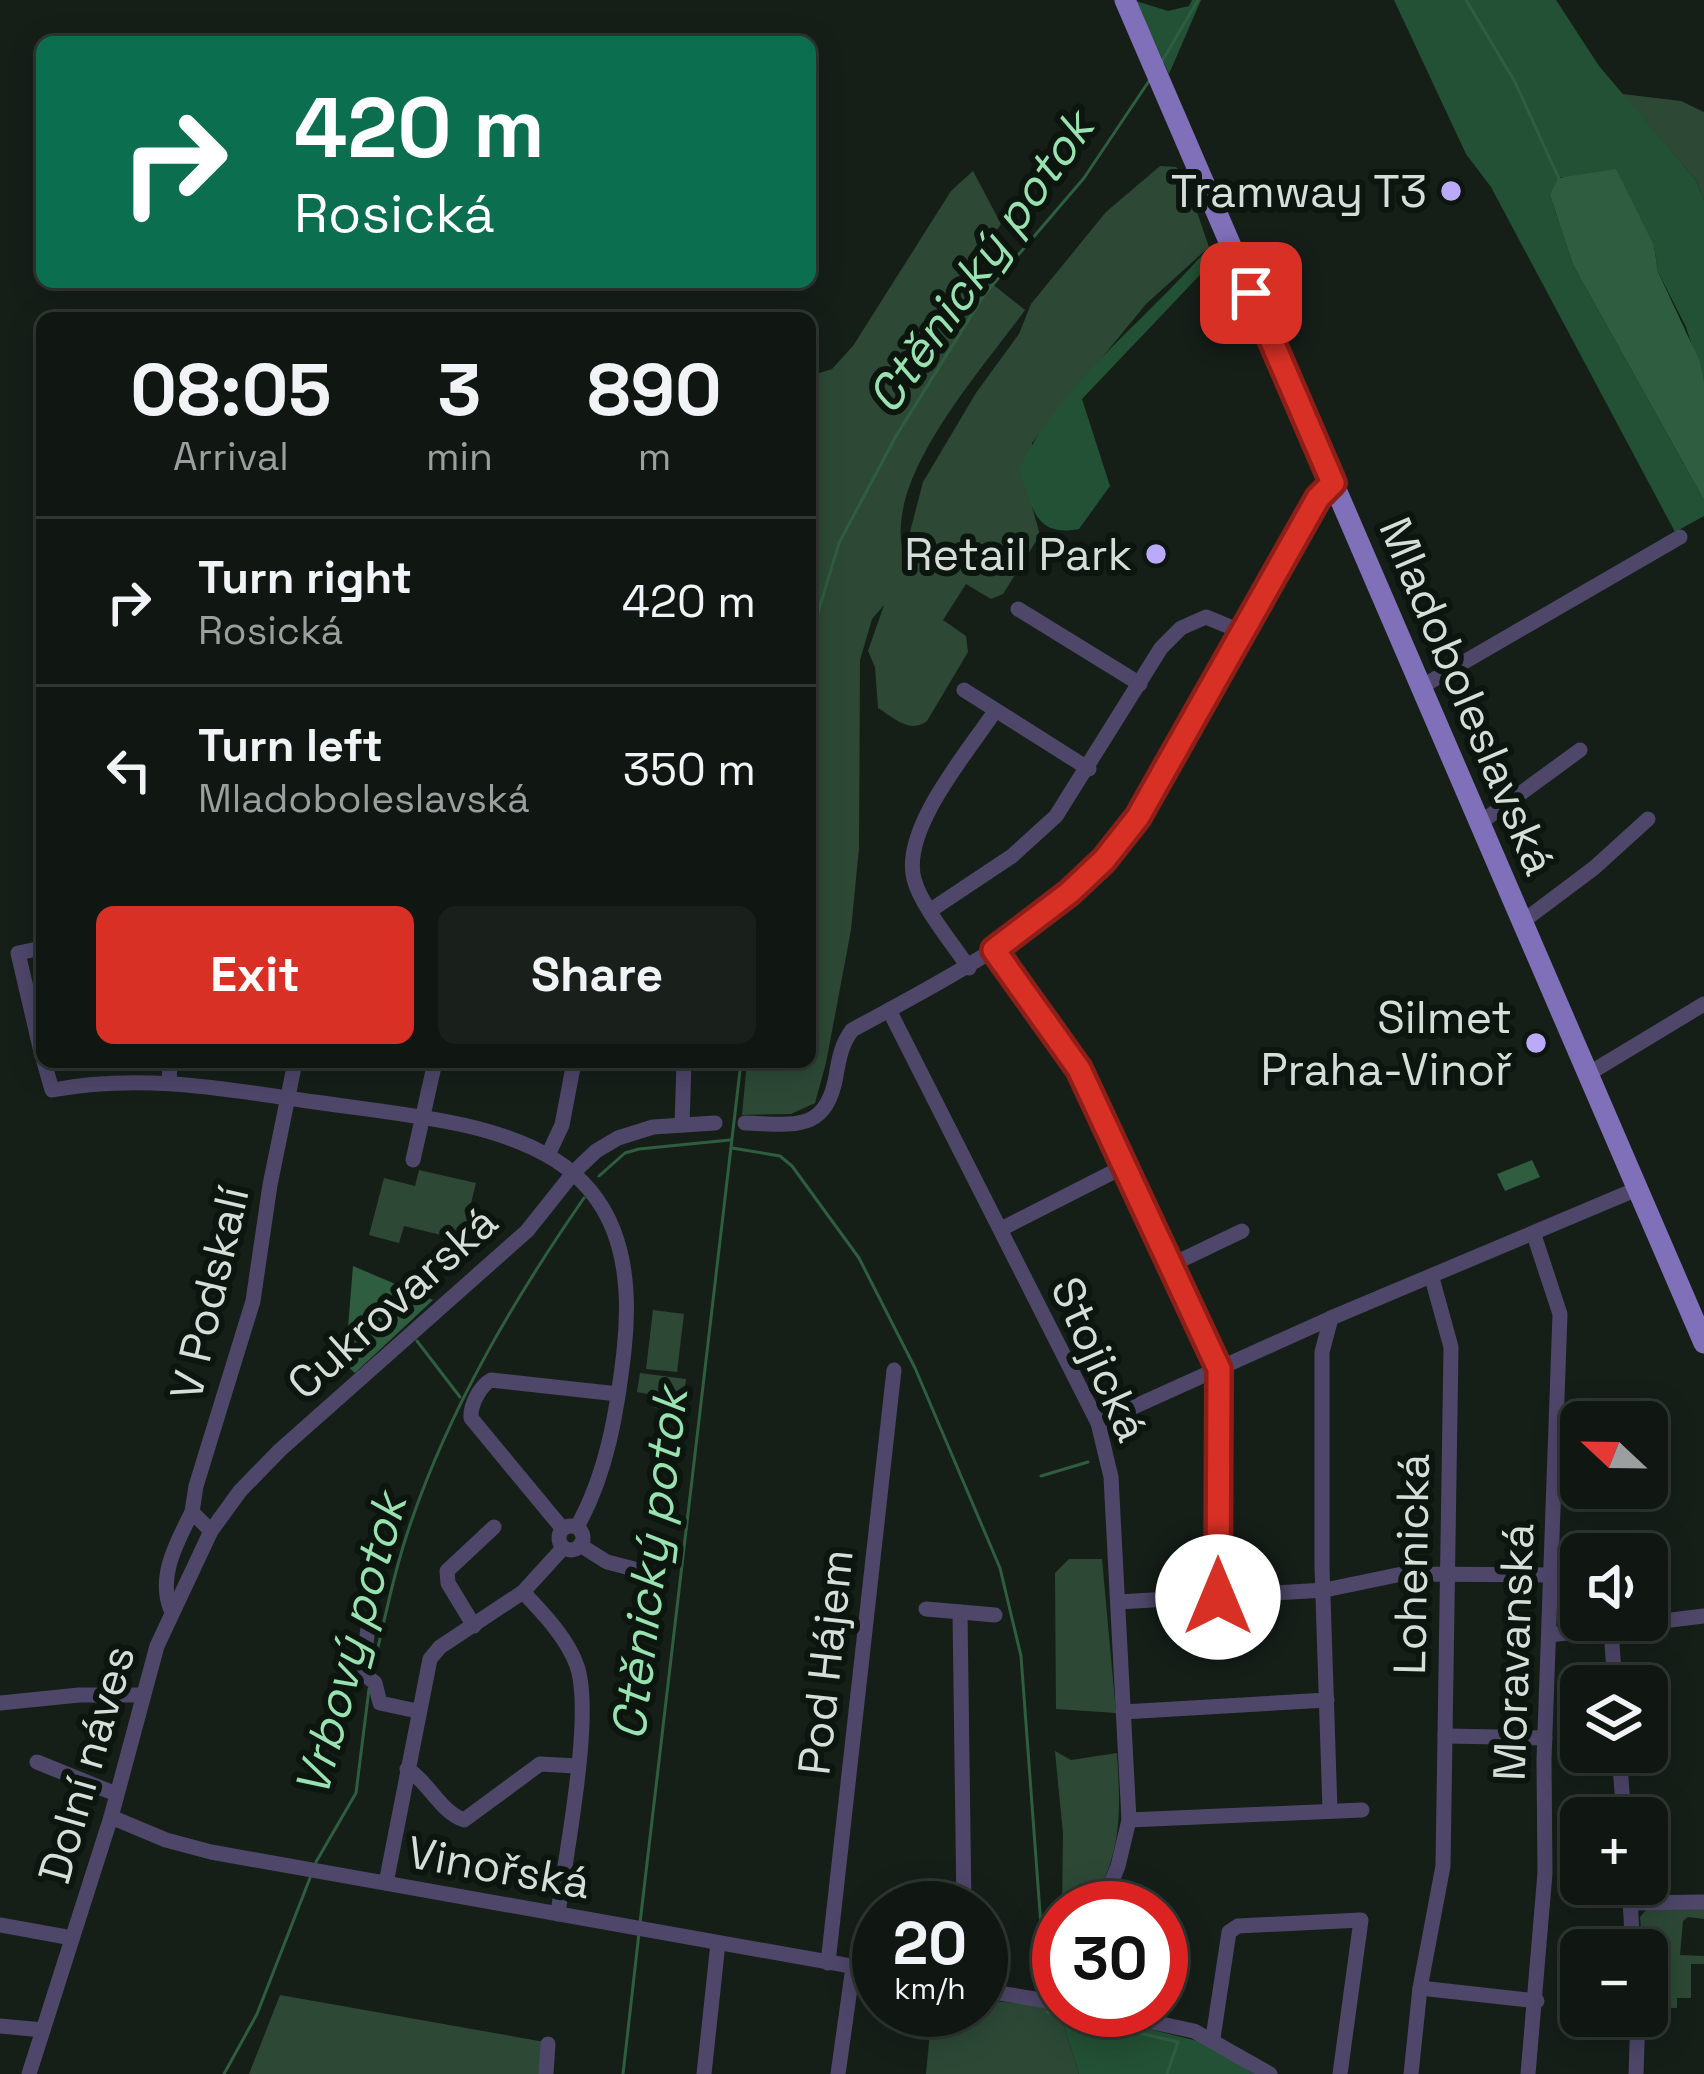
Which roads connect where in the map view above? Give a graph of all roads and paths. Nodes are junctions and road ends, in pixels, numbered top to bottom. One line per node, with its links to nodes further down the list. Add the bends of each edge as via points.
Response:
1 (1125, 0): 2 (main road, Mladoboleslavská)
2 (1333, 483): 5 (street); 7 (main road, Mladoboleslavská)
3 (1680, 536): 7 (street)
4 (1018, 609): 6 (street)
5 (1240, 631): 6 (street, via 1206,617 1181,628); 17 (street, via 1138,817 1081,882)
6 (1140, 684): 11 (street)
7 (1421, 687): 13 (main road, Mladoboleslavská)
8 (964, 690): 9 (street)
9 (995, 711): 11 (street); 14 (street, via 923,821 913,871)
10 (1580, 750): 13 (street)
11 (1089, 770): 14 (street, via 1056,816 1012,856)
12 (1648, 819): 15 (street)
13 (1480, 823): 15 (main road, Mladoboleslavská)
14 (932, 910): 18 (street)
15 (1522, 922): 28 (main road, Mladoboleslavská)
16 (36, 949): 21 (street, via 17,952)
17 (994, 950): 18 (street); 37 (street, via 1079,1069)
18 (969, 968): 20 (street)
19 (1704, 1004): 28 (street)
20 (890, 1010): 32 (street, via 846,1037 820,1115 796,1124); 40 (street, Stojická)
21 (36, 1030)
22 (46, 1068): 29 (street, via 52,1090)
23 (170, 1068): 29 (street)
24 (294, 1068): 30 (street, V Podskalí)
25 (434, 1068): 31 (street)
26 (573, 1068): 35 (street)
27 (684, 1068): 34 (street)
28 (1588, 1074): 39 (main road, Mladoboleslavská)
29 (169, 1083): 30 (street)
30 (290, 1099): 31 (street); 51 (street, V Podskalí, via 253,1301)
31 (422, 1118): 35 (street, via 502,1134); 36 (street)
32 (745, 1123)
33 (715, 1124): 34 (street, Cukrovarská)
34 (682, 1125): 38 (street, Cukrovarská, via 618,1138)
35 (548, 1155): 38 (street)
36 (413, 1160)
37 (1125, 1166): 40 (street); 43 (street)
38 (574, 1172): 49 (street, via 607,1211 621,1249 627,1321); 54 (street, Cukrovarská, via 527,1231 280,1450)
39 (1637, 1189): 42 (street); 46 (main road, Mladoboleslavská)
40 (1001, 1229): 50 (street, Stojická)
41 (1242, 1231): 43 (street)
42 (1534, 1235): 44 (street); 58 (street, Moravanská, via 1560,1314)
43 (1171, 1265): 47 (street)
44 (1432, 1278): 45 (street); 57 (street, Lohenická, via 1451,1346)
45 (1331, 1318): 47 (street); 59 (street, via 1322,1352)
46 (1704, 1343)
47 (1219, 1369): 50 (street); 61 (street)
48 (894, 1370): 97 (street, Pod Hájem)
49 (618, 1394): 53 (street, via 599,1478); 53 (street, via 491,1380 470,1412)
50 (1098, 1423): 62 (street, Stojická, via 1112,1477)
51 (192, 1512): 54 (street); 64 (street, V Podskalí, via 170,1561)
52 (494, 1527): 70 (street, via 447,1570)
53 (570, 1527): 55 (street, via 558,1538)
54 (211, 1531): 64 (street, Cukrovarská)
55 (572, 1547): 56 (street); 60 (street)
56 (642, 1571)
57 (1447, 1573): 58 (street); 59 (street); 78 (street, Lohenická)
58 (1550, 1575): 72 (street, Moravanská)
59 (1325, 1590): 61 (street); 74 (street)
60 (524, 1592): 70 (street); 81 (street, via 577,1664)
61 (1218, 1597): 62 (street)
62 (1118, 1602): 77 (street, Stojická)
63 (926, 1609): 65 (street)
64 (171, 1610): 73 (street, Dolní náves)
65 (959, 1612): 66 (street); 88 (street)
66 (995, 1615)
67 (1704, 1616): 69 (street)
68 (369, 1621): 76 (street, via 362,1672 380,1703)
69 (1668, 1621)
70 (474, 1626): 76 (street, via 430,1659)
71 (1560, 1634): 72 (street)
72 (1550, 1635): 79 (street, Moravanská)
73 (143, 1695): 75 (street); 83 (street, Dolní náves)
74 (1327, 1700): 77 (street); 84 (street)
75 (0, 1703)
76 (417, 1712): 82 (street)
77 (1123, 1712): 87 (street, Stojická)
78 (1445, 1736): 79 (street); 100 (street, Lohenická, via 1443,1866)
79 (1545, 1738): 101 (street, Moravanská)
80 (37, 1762): 83 (street)
81 (577, 1766): 82 (street, via 540,1764 464,1820); 93 (street)
82 (407, 1769): 90 (street)
83 (116, 1795): 86 (street, Dolní náves)
84 (1330, 1810): 85 (street); 87 (street)
85 (1362, 1810)
86 (111, 1816): 90 (street, Vinořská, via 186,1846); 95 (street, Dolní náves)
87 (1129, 1820): 89 (street, Stojická)
88 (964, 1881)
89 (1112, 1881)
90 (386, 1883): 93 (street, Vinořská)
91 (1668, 1902): 92 (street)
92 (1704, 1902)
93 (558, 1914): 96 (street, Vinořská)
94 (0, 1925): 95 (street)
95 (72, 1938): 104 (street, Dolní náves)
96 (718, 1943): 97 (street, Vinořská); 110 (street)
97 (828, 1963): 98 (street, Vinořská)
98 (852, 1967)
99 (852, 1974): 111 (street)
100 (1420, 1988): 101 (street); 114 (street, Lohenická)
101 (1537, 2001): 115 (street, Moravanská)
102 (0, 2026): 104 (street)
103 (1188, 2029): 106 (street)
104 (43, 2030): 108 (street, Dolní náves)
105 (1637, 2037): 116 (street)
106 (1213, 2038): 112 (street); 113 (street, via 1229,1932 1360,1920)
107 (548, 2044): 109 (street)
108 (29, 2074)
109 (546, 2074)
110 (704, 2074)
111 (838, 2074)
112 (1270, 2074)
113 (1340, 2074)
114 (1411, 2074)
115 (1528, 2074)
116 (1636, 2074)

